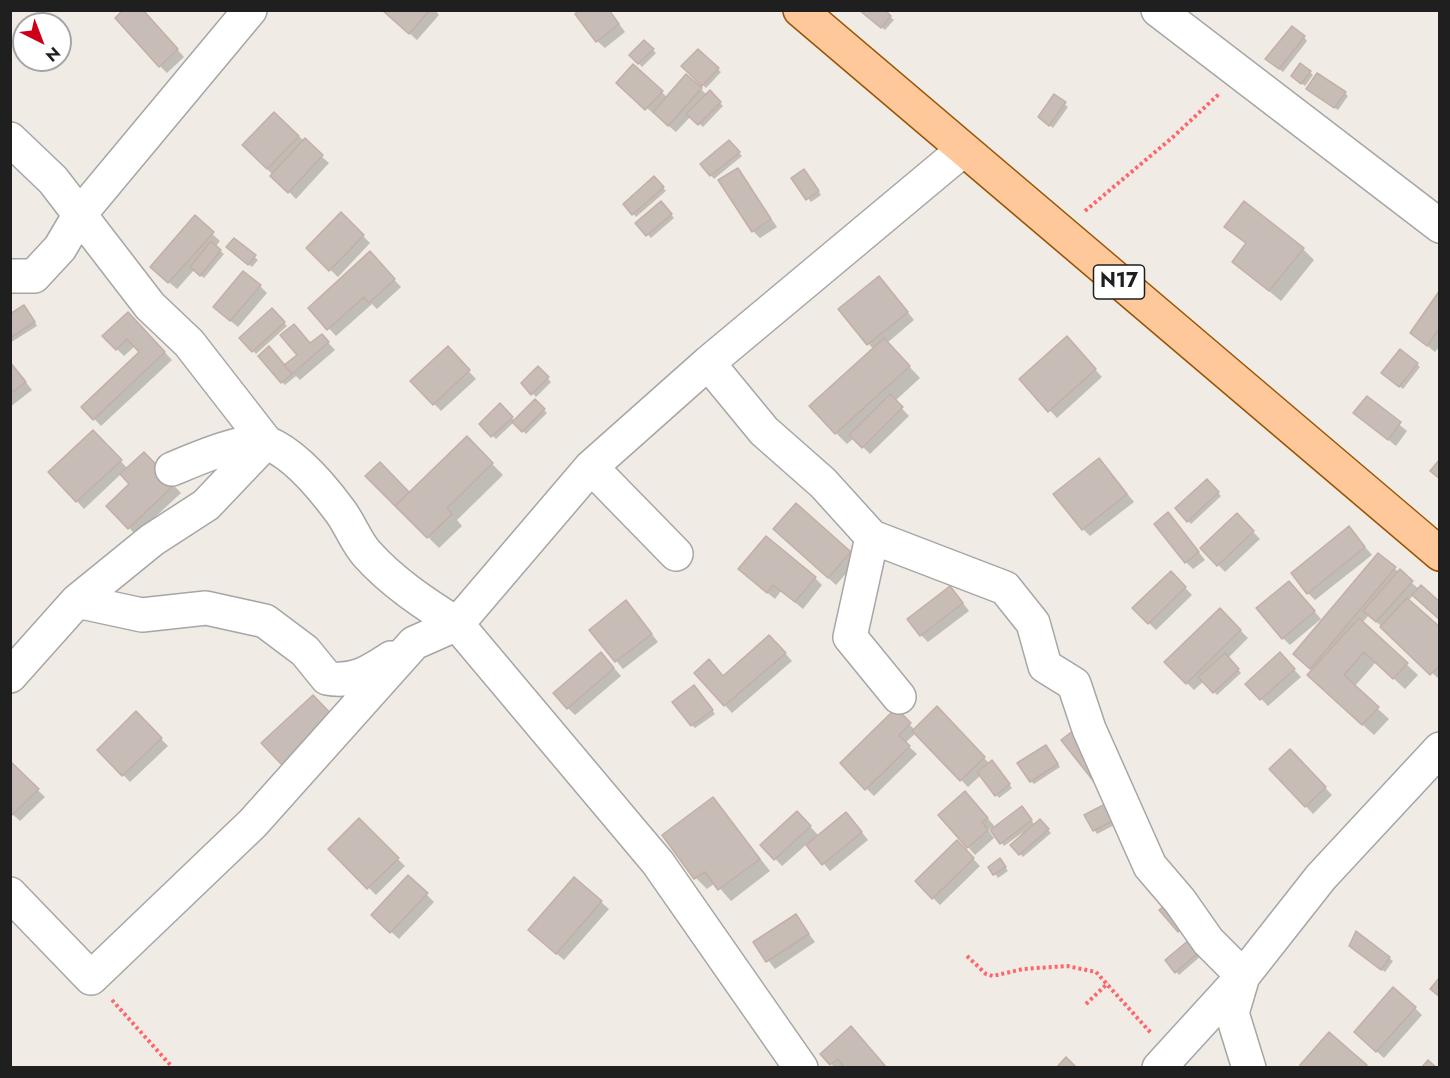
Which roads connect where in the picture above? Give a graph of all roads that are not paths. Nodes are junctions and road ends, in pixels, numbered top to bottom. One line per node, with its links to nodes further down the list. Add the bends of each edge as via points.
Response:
1 (250, 10): 6 (street)
2 (800, 10): 5 (main road, N17)
3 (1158, 10): 7 (street)
4 (10, 139): 6 (street, via 53,180)
5 (963, 150): 9 (street); 15 (main road, N17)
6 (80, 214): 8 (street, via 60,248 33,276); 10 (street, via 150,306 189,343)
7 (1440, 226)
8 (10, 276)
9 (708, 363): 11 (street); 13 (street, via 764,431 823,483)
10 (266, 442): 12 (street, via 242,443); 16 (street, via 206,505 152,540); 17 (street, via 303,467 341,512 366,553 416,598)
11 (591, 467): 14 (street); 17 (street)
12 (172, 469)
13 (872, 537): 20 (street, via 850,637); 23 (street, via 1005,588 1033,623 1045,666 1074,684 1089,729 1150,866 1208,941)
14 (676, 554)
15 (1440, 554)
16 (77, 601): 18 (street, via 142,615 206,608 265,621 305,651 327,678 344,681 367,673); 19 (street)
17 (457, 624): 18 (street); 25 (street, via 658,863)
18 (414, 643): 22 (street, via 253,823 91,978)
19 (10, 676)
20 (899, 697)
21 (1440, 749): 23 (street, via 1321,877)
22 (10, 894)
23 (1243, 976): 24 (street); 26 (street, via 1232,1013)
24 (1166, 1061)
25 (801, 1068)
26 (1249, 1068)

